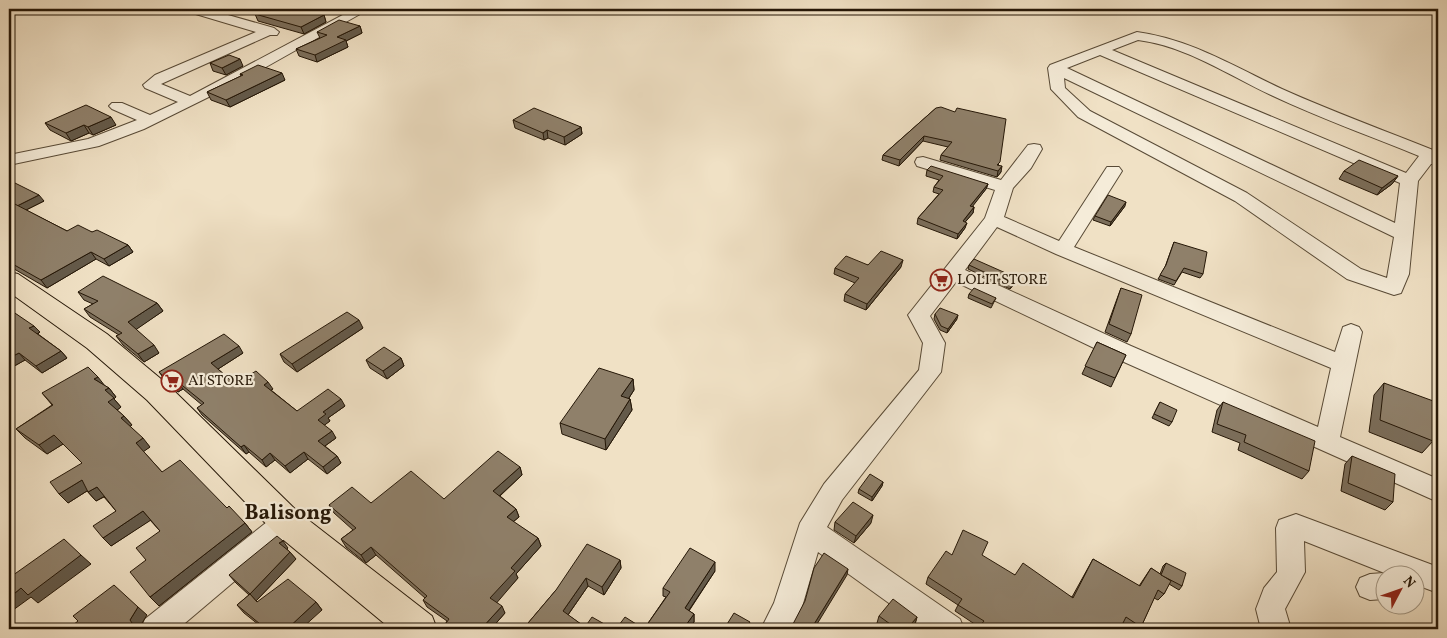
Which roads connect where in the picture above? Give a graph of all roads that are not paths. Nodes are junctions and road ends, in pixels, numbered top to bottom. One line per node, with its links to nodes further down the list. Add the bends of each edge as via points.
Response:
1 (194, 9): 3 (street)
2 (360, 9): 4 (street)
3 (268, 30): 4 (street); 7 (street, via 150,85)
4 (303, 42): 7 (street)
5 (1102, 51): 6 (street); 11 (street, via 1137,36 1151,36); 15 (street)
6 (1055, 68): 18 (street); 18 (street, via 1058,89 1084,114 1241,197 1354,274 1394,288 1399,274)
7 (190, 101): 9 (street)
8 (117, 106): 9 (street)
9 (150, 120): 12 (street, via 66,150)
10 (1034, 148): 16 (street)
11 (1438, 158): 15 (street, via 1426,159)
12 (9, 160)
13 (923, 162): 16 (street)
14 (1113, 171): 19 (street)
15 (1409, 181): 18 (street)
16 (1005, 187): 17 (street)
17 (994, 219): 19 (street); 20 (street)
18 (1403, 234)
19 (1063, 250): 23 (street)
20 (952, 272): 24 (street, via 1123,352); 27 (street, via 919,314 934,343 930,372 833,492)
21 (9, 280): 26 (main road, via 96,341 157,392)
22 (1351, 332): 23 (street)
23 (1343, 364): 24 (street)
24 (1327, 441): 25 (street)
25 (1438, 491)
26 (286, 522): 30 (street); 31 (main road)
27 (810, 531): 32 (street, via 787,607); 33 (street)
28 (1438, 581): 29 (street); 34 (street, via 1296,526 1289,528 1291,572 1270,606 1270,616)
29 (1424, 583)
30 (156, 629)
31 (419, 629)
32 (776, 629)
33 (950, 629)
34 (1276, 629)

